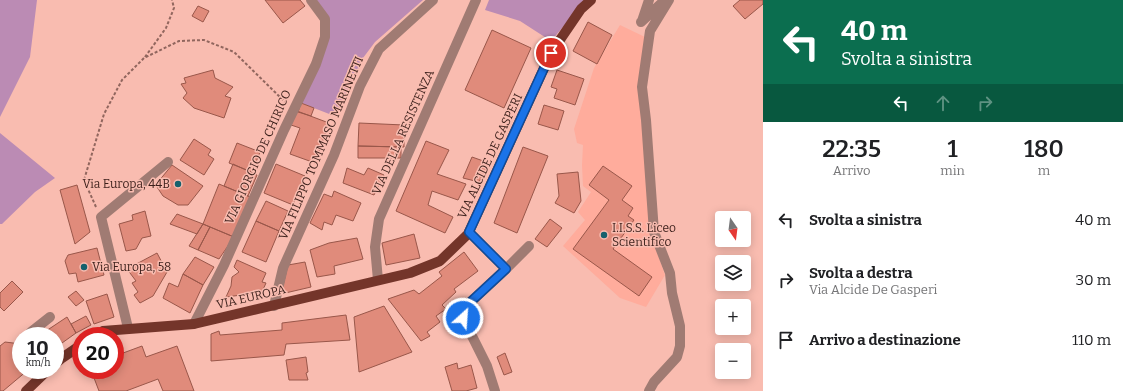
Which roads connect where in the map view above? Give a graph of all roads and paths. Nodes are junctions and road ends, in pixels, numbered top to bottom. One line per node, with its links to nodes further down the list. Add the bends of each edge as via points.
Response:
1 (172, 0): 9 (path, via 174,8 166,28)
2 (311, 0): 10 (street, VIA GIORGIO DE CHIRICO, via 324,19 325,37 316,64)
3 (433, 0): 17 (street, VIA FILIPPO TOMMASO MARINETTI, via 379,49 360,86 334,155 283,268)
4 (476, 0): 16 (street, VIA DELLA RESISTENZA, via 379,219 375,247)
5 (591, 0): 13 (main road, VIA ALCIDE DE GASPERI, via 581,9 551,53)
6 (649, 0): 7 (street, via 641,22)
7 (665, 0)
8 (669, 0): 26 (street, via 650,32 642,87 654,232 670,273 680,326 680,346 677,357)
9 (144, 58): 10 (path, via 179,41 204,40 234,52); 12 (path, via 122,80 104,114 89,160 84,180)
10 (293, 110): 19 (street, VIA GIORGIO DE CHIRICO, via 224,265)
11 (168, 162): 12 (street)
12 (101, 217): 22 (street)
13 (469, 232): 15 (street); 16 (main road, VIA ALCIDE DE GASPERI, via 440,261 410,273)
14 (529, 246): 15 (street)
15 (506, 269): 25 (street, via 464,308 463,318 487,366)
16 (378, 280): 17 (main road, VIA EUROPA)
17 (274, 306): 19 (main road, VIA EUROPA)
18 (50, 317): 20 (street)
19 (194, 324): 22 (main road, VIA EUROPA)
20 (37, 327)
21 (124, 328): 22 (main road, VIA EUROPA)
22 (128, 328)
23 (39, 379): 24 (main road)
24 (26, 391)
25 (494, 391)
26 (649, 391)

